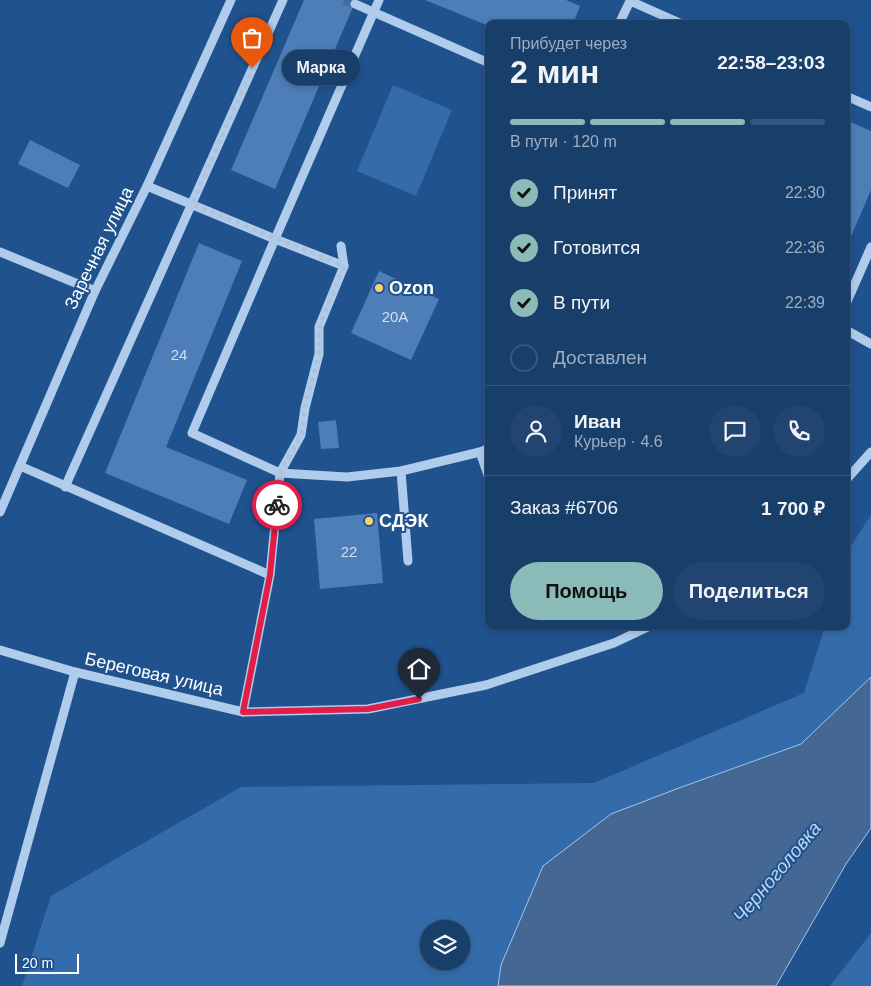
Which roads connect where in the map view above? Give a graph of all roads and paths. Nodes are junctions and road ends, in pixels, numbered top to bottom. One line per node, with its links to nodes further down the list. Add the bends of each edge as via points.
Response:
1 (231, 0): 11 (street, Заречная улица)
2 (283, 0): 12 (street)
3 (379, 0): 5 (street)
4 (355, 4): 5 (street)
5 (374, 13): 8 (street); 13 (street)
6 (621, 20): 7 (street, via 630,1)
7 (673, 20)
8 (485, 61)
9 (850, 98): 10 (street)
10 (871, 107)
11 (147, 186): 12 (street); 18 (street, Заречная улица)
12 (192, 204): 13 (street); 28 (street)
13 (275, 239): 17 (street); 26 (street, via 192,433)
14 (341, 246): 17 (street)
15 (871, 247): 19 (street)
16 (0, 252): 18 (street)
17 (344, 266): 26 (street, via 319,327 319,354 301,435)
18 (95, 291): 24 (street, Заречная улица)
19 (850, 295)
20 (850, 332): 21 (street)
21 (871, 344)
22 (484, 450): 25 (street)
23 (871, 452): 27 (street)
24 (20, 466): 28 (street); 29 (street, Заречная улица)
25 (401, 471): 26 (street, via 347,477); 30 (street)
26 (280, 473): 31 (street)
27 (850, 476)
28 (65, 487): 31 (street)
29 (0, 512)
30 (408, 561)
31 (270, 575): 35 (street)
32 (642, 630): 35 (street, Береговая улица, via 614,643 486,685 368,709)
33 (0, 650): 34 (street, Береговая улица)
34 (76, 672): 35 (street, Береговая улица); 36 (street)
35 (243, 712)
36 (0, 943)

